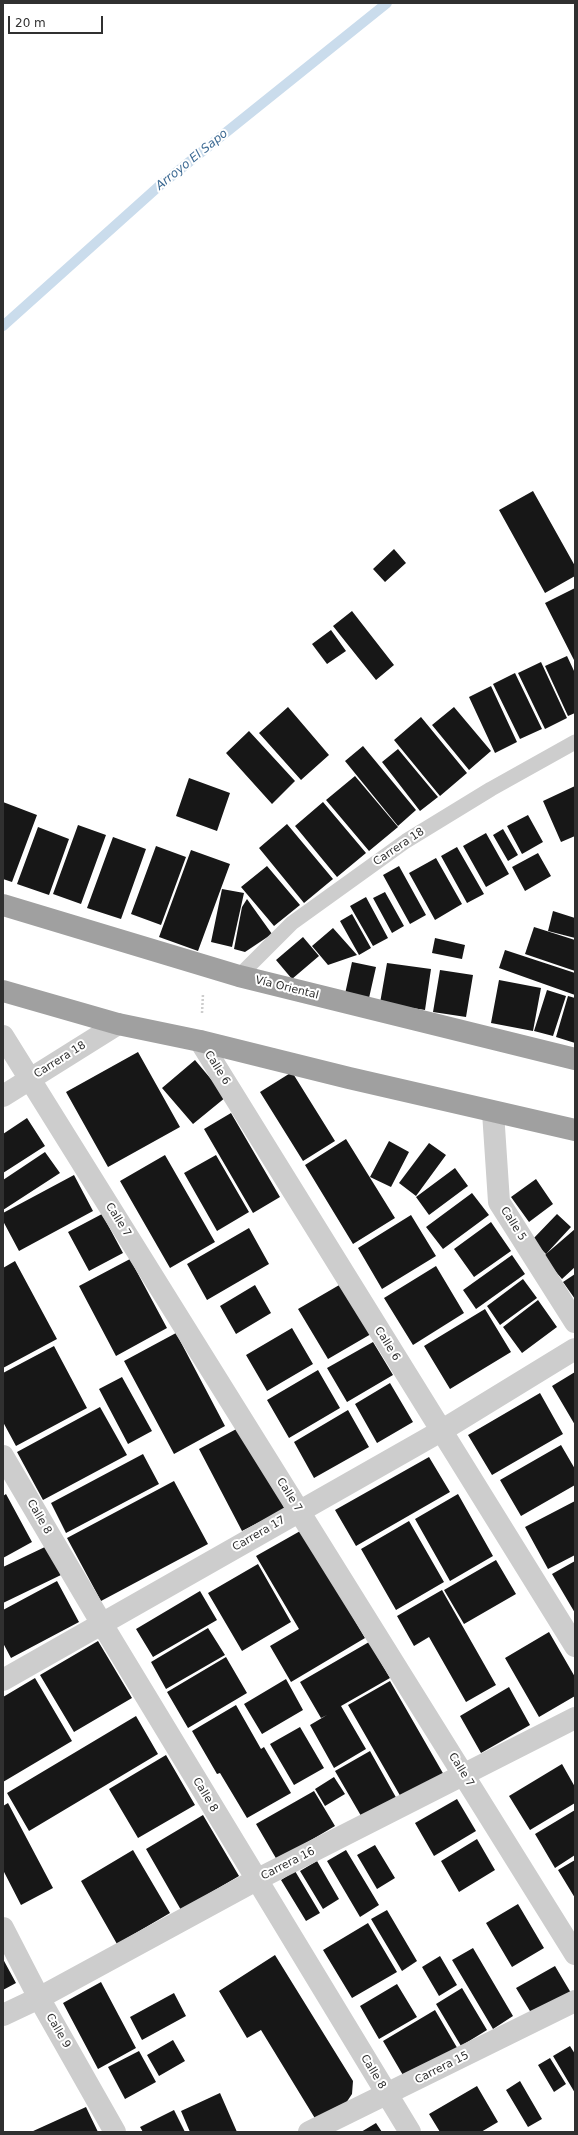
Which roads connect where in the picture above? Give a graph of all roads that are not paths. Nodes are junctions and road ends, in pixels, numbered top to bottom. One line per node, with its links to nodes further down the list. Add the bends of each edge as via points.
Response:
1 (575, 742): 3 (lane, Carrera 18, via 490,789 406,841 292,923)
2 (3, 905): 3 (highway, Vía Oriental)
3 (239, 976): 8 (highway, Vía Oriental)
4 (3, 991): 5 (highway)
5 (118, 1024): 7 (highway); 9 (street, Carrera 18)
6 (3, 1036): 9 (street, Calle 7)
7 (200, 1041): 11 (highway); 15 (street, Calle 6)
8 (575, 1059)
9 (30, 1079): 10 (street, Carrera 18); 17 (street, Calle 7)
10 (3, 1096)
11 (493, 1112): 12 (highway); 13 (street, Calle 5, via 498,1202)
12 (575, 1130)
13 (575, 1322)
14 (575, 1349): 15 (street, Carrera 17)
15 (441, 1431): 17 (street, Carrera 17); 19 (street, Calle 6)
16 (3, 1456): 18 (street, Calle 8)
17 (299, 1511): 18 (street, Carrera 17); 22 (street, Calle 7)
18 (102, 1624): 20 (street, Carrera 17); 23 (street, Calle 8)
19 (575, 1646)
20 (3, 1680)
21 (575, 1718): 22 (street, Carrera 16)
22 (463, 1774): 23 (street, Carrera 16); 25 (street, Calle 7)
23 (256, 1880): 26 (street, Carrera 16); 29 (street, Calle 8)
24 (3, 1928): 26 (street, Calle 9)
25 (575, 1954)
26 (39, 1998): 28 (street, Carrera 16); 30 (street, Calle 9)
27 (575, 2001): 29 (street, Carrera 15)
28 (3, 2015)
29 (388, 2095): 31 (street, Carrera 15); 32 (street, Calle 8)
30 (115, 2132)
31 (309, 2132)
32 (410, 2132)

